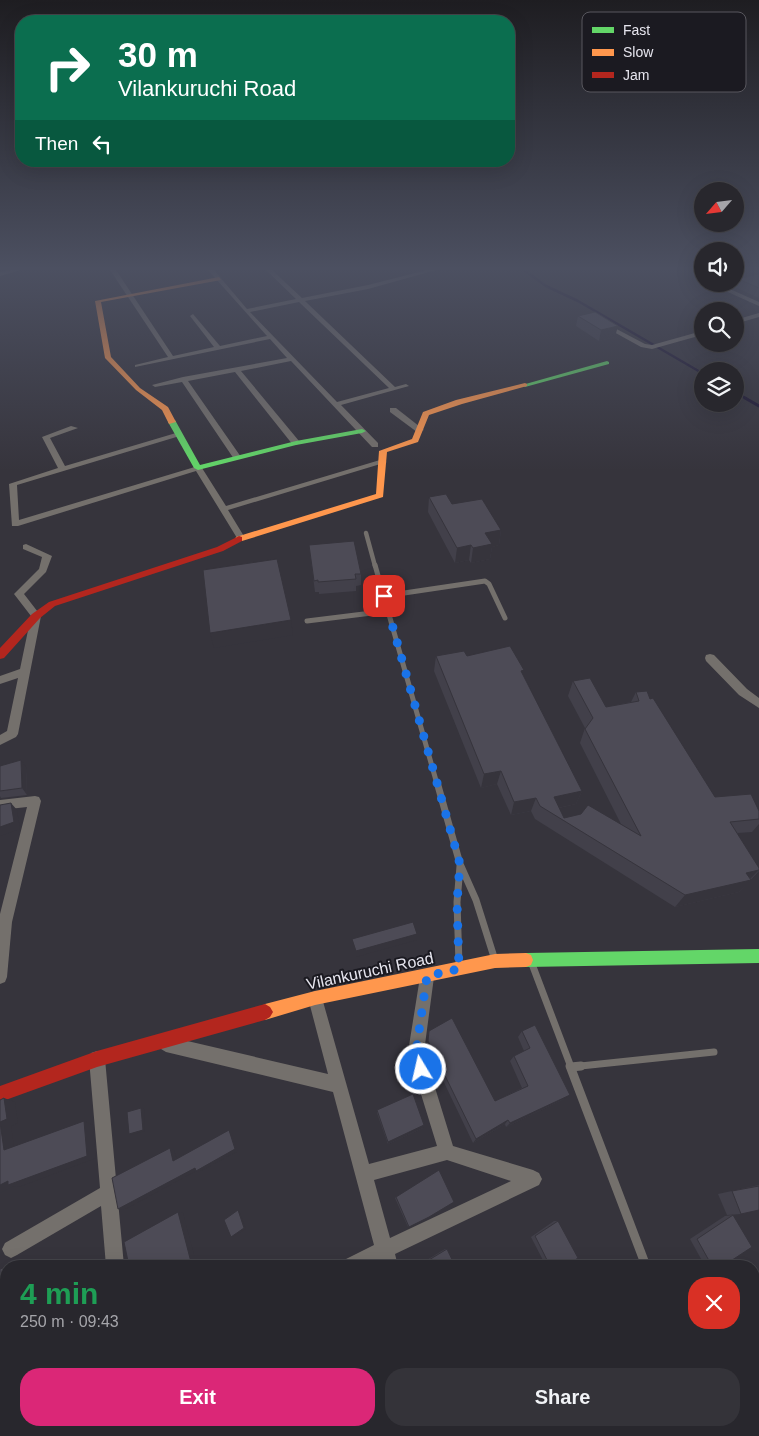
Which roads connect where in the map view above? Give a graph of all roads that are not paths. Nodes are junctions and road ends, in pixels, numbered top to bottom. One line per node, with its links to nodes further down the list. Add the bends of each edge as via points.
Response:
1 (104, 337): 23 (street, via 108,358 138,389 165,409)
2 (157, 337): 9 (street)
3 (210, 337): 8 (street)
4 (340, 337): 17 (street)
5 (627, 337): 6 (street, via 643,346 657,347)
6 (689, 337)
7 (271, 338): 8 (street); 10 (street)
8 (219, 349): 9 (street)
9 (172, 359): 12 (street)
10 (292, 359): 13 (street); 18 (street)
11 (607, 363): 21 (street, via 426,414)
12 (137, 366)
13 (236, 369): 14 (street); 24 (street)
14 (183, 379): 15 (street); 26 (street)
15 (155, 386)
16 (406, 386): 17 (street)
17 (394, 389): 18 (street)
18 (336, 404): 22 (street)
19 (393, 410): 21 (street)
20 (74, 428): 29 (street, via 46,437)
21 (420, 430): 27 (street, via 415,440 383,451)
22 (362, 431): 24 (street); 25 (street)
23 (179, 435): 28 (street); 29 (street)
24 (296, 443): 26 (street)
25 (375, 445)
26 (237, 457): 28 (street)
27 (383, 462): 30 (street); 32 (street, via 380,495)
28 (198, 468): 29 (street, via 15,524 13,484); 30 (street)
29 (63, 470)
30 (224, 509): 32 (street)
31 (366, 533): 34 (lane)
32 (241, 538): 36 (street, via 220,549 52,604)
33 (26, 547): 36 (street, via 47,556 43,570 19,594)
34 (384, 596): 35 (lane); 37 (lane, via 485,581)
35 (388, 611): 38 (lane); 46 (lane)
36 (36, 616): 39 (street); 41 (street)
37 (505, 618)
38 (307, 621)
39 (0, 655)
40 (710, 658): 43 (street)
41 (25, 671): 42 (street); 44 (street, via 12,734)
42 (0, 680)
43 (759, 704)
44 (0, 740)
45 (0, 805): 52 (street, via 34,801 5,922)
46 (460, 864): 49 (lane); 50 (lane, via 457,902)
47 (759, 956): 48 (street, Vilankuruchi Road)
48 (531, 960): 49 (street, Vilankuruchi Road); 57 (lane)
49 (496, 961): 50 (street, Vilankuruchi Road)
50 (459, 969): 51 (street, Vilankuruchi Road)
51 (427, 976): 53 (street, Vilankuruchi Road); 60 (street, via 416,1052)
52 (0, 978)
53 (315, 998): 54 (street, Vilankuruchi Road); 58 (street)
54 (158, 1042): 56 (street, Vilankuruchi Road); 58 (street)
55 (714, 1052): 57 (lane)
56 (97, 1059): 59 (street, Vilankuruchi Road); 62 (street)
57 (571, 1067): 66 (lane)
58 (339, 1085): 61 (street)
59 (0, 1094)
60 (447, 1152): 61 (street); 64 (street, via 533,1179)
61 (364, 1174): 64 (street)
62 (109, 1192): 63 (street); 65 (street)
63 (12, 1249)
64 (387, 1258)
65 (115, 1260)
66 (644, 1260)

